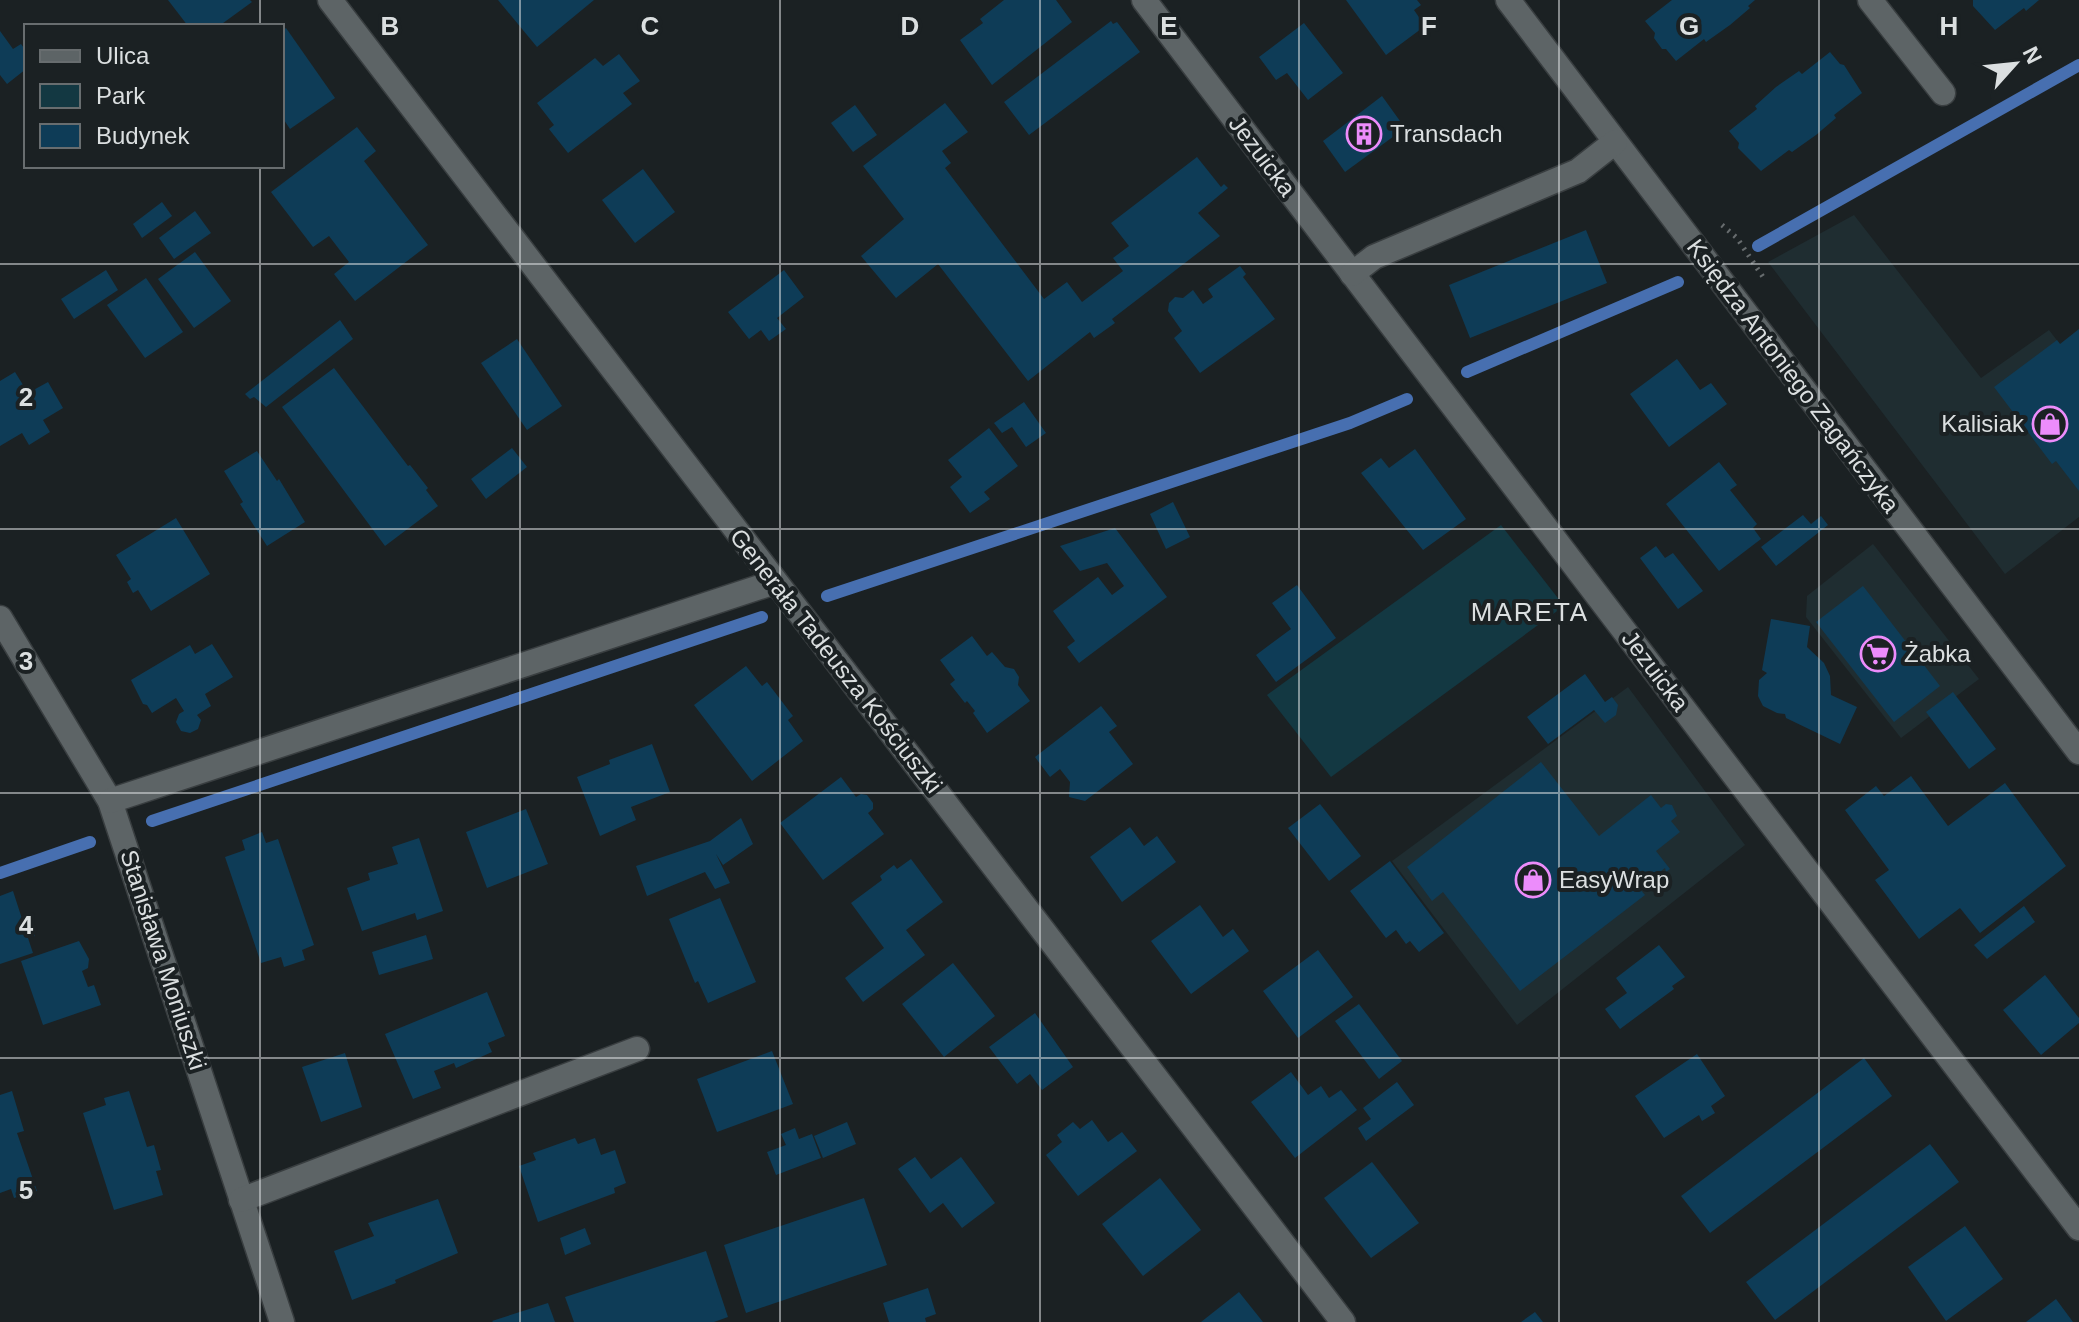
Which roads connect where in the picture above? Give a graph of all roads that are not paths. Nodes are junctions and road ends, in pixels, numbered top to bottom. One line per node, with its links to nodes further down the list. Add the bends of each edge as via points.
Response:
1 (330, 0): 8 (street, Generała Tadeusza Kościuszki)
2 (1144, 0): 7 (street, Jezuicka)
3 (1508, 0): 6 (street, Księdza Antoniego Zagańczyka)
4 (1870, 0): 5 (street)
5 (1943, 93)
6 (1615, 142): 7 (street, via 1578,171 1374,257); 10 (street, Księdza Antoniego Zagańczyka)
7 (1352, 274): 14 (street, Jezuicka)
8 (775, 582): 11 (street); 16 (street, Generała Tadeusza Kościuszki)
9 (0, 618): 11 (street, Stanisława Moniuszki)
10 (2079, 752)
11 (110, 801): 13 (street, Stanisława Moniuszki)
12 (637, 1049): 13 (street)
13 (241, 1200): 15 (street, Stanisława Moniuszki)
14 (2079, 1228)
15 (282, 1322)
16 (1343, 1322)

